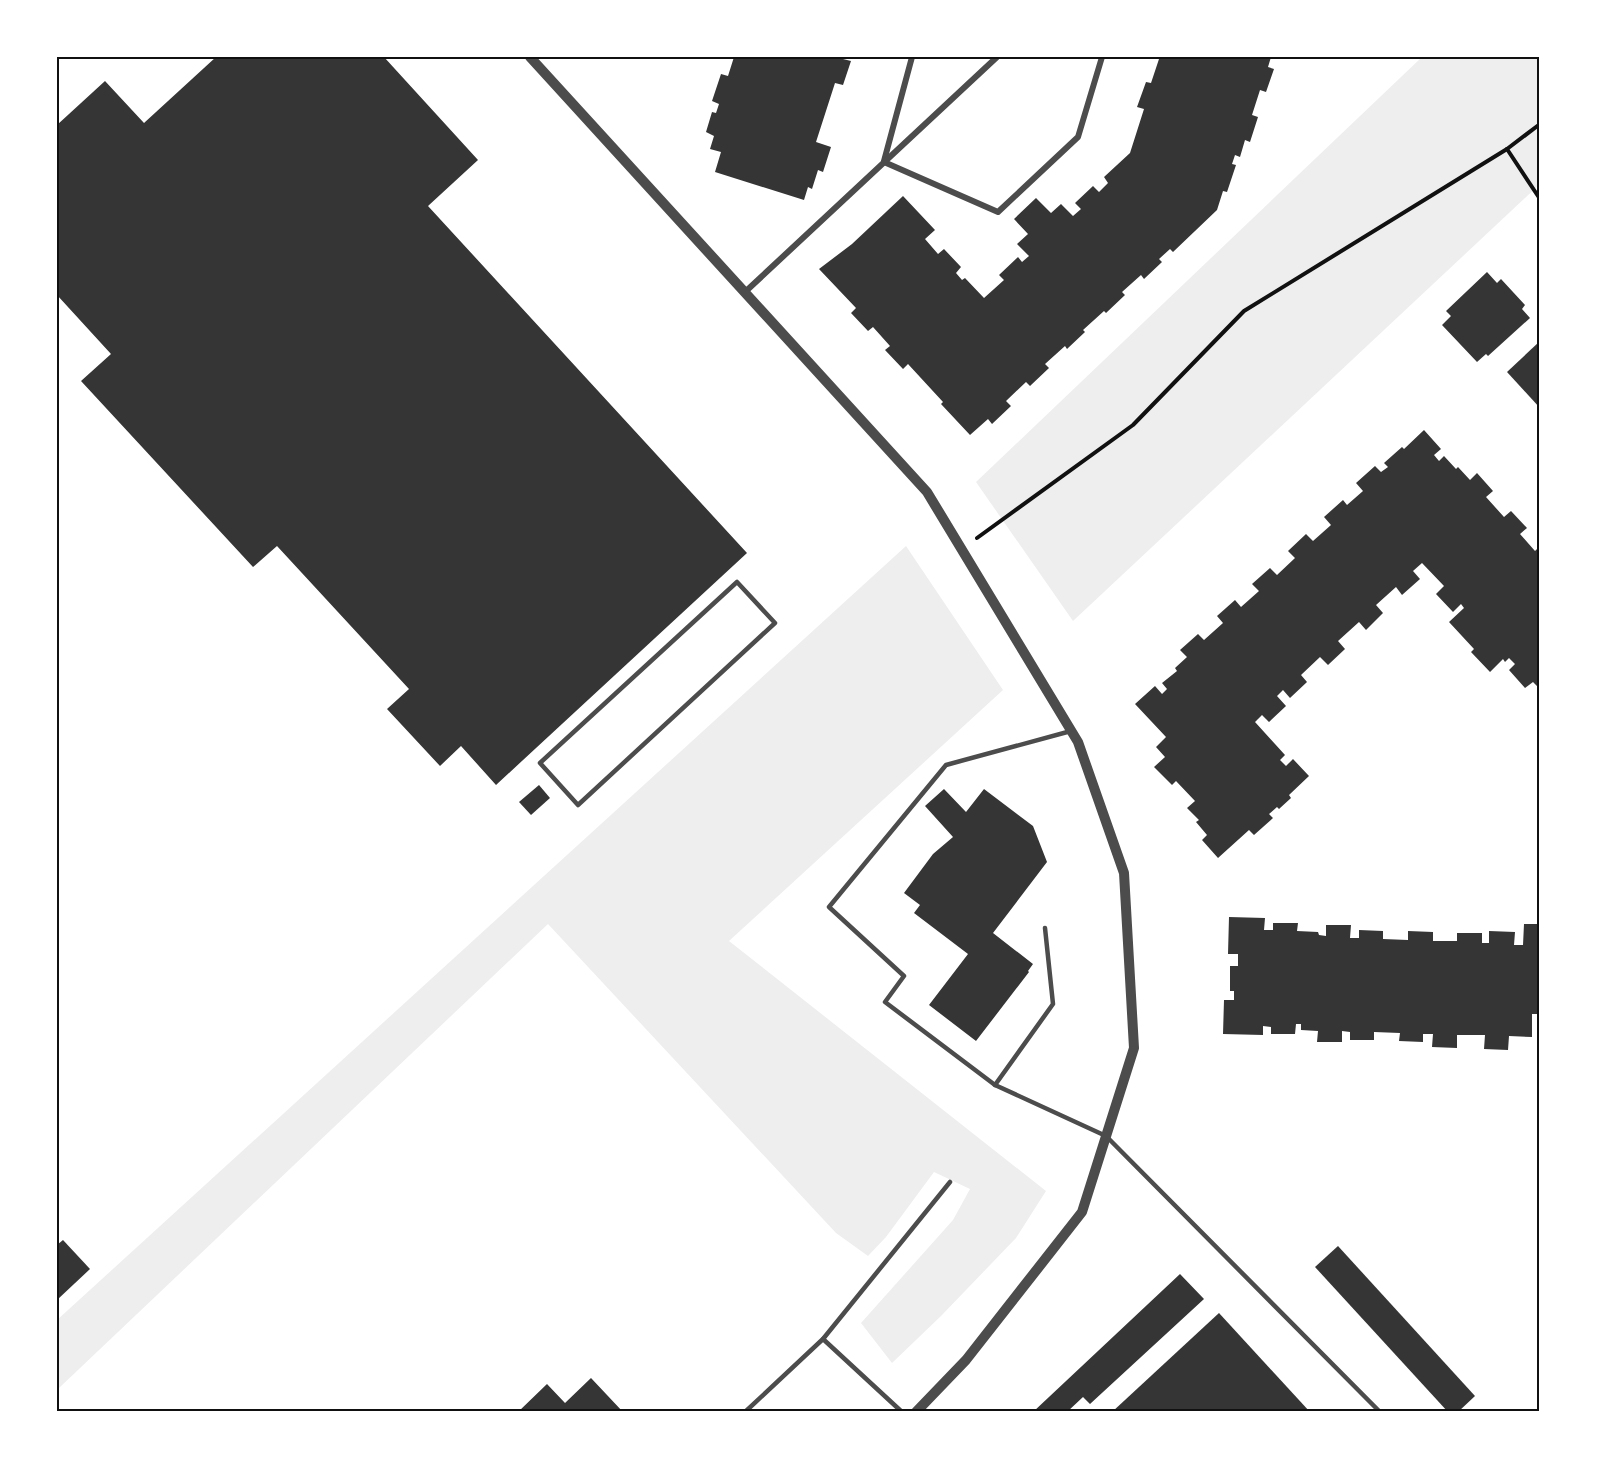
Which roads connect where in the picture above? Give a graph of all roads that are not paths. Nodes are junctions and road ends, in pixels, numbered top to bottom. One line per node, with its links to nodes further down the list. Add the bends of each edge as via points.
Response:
1 (530, 57): 6 (street)
2 (912, 57): 5 (street)
3 (997, 57): 5 (street)
4 (1102, 57): 5 (street, via 1078,137 998,212)
5 (884, 162): 6 (street)
6 (745, 292): 7 (street, via 927,492)
7 (1072, 731): 10 (lane, via 946,765 829,907 904,976 885,1002); 11 (street, via 1124,873 1134,1048)
8 (540, 764): 8 (lane, via 578,805 775,623 737,582)
9 (1045, 928): 10 (lane, via 1053,1004)
10 (995, 1085): 11 (lane)
11 (1106, 1136): 16 (street, via 1082,1212 966,1360); 17 (lane)
12 (950, 1182): 13 (lane)
13 (823, 1339): 14 (lane); 15 (lane)
14 (745, 1412)
15 (902, 1412)
16 (916, 1412)
17 (1380, 1412)

